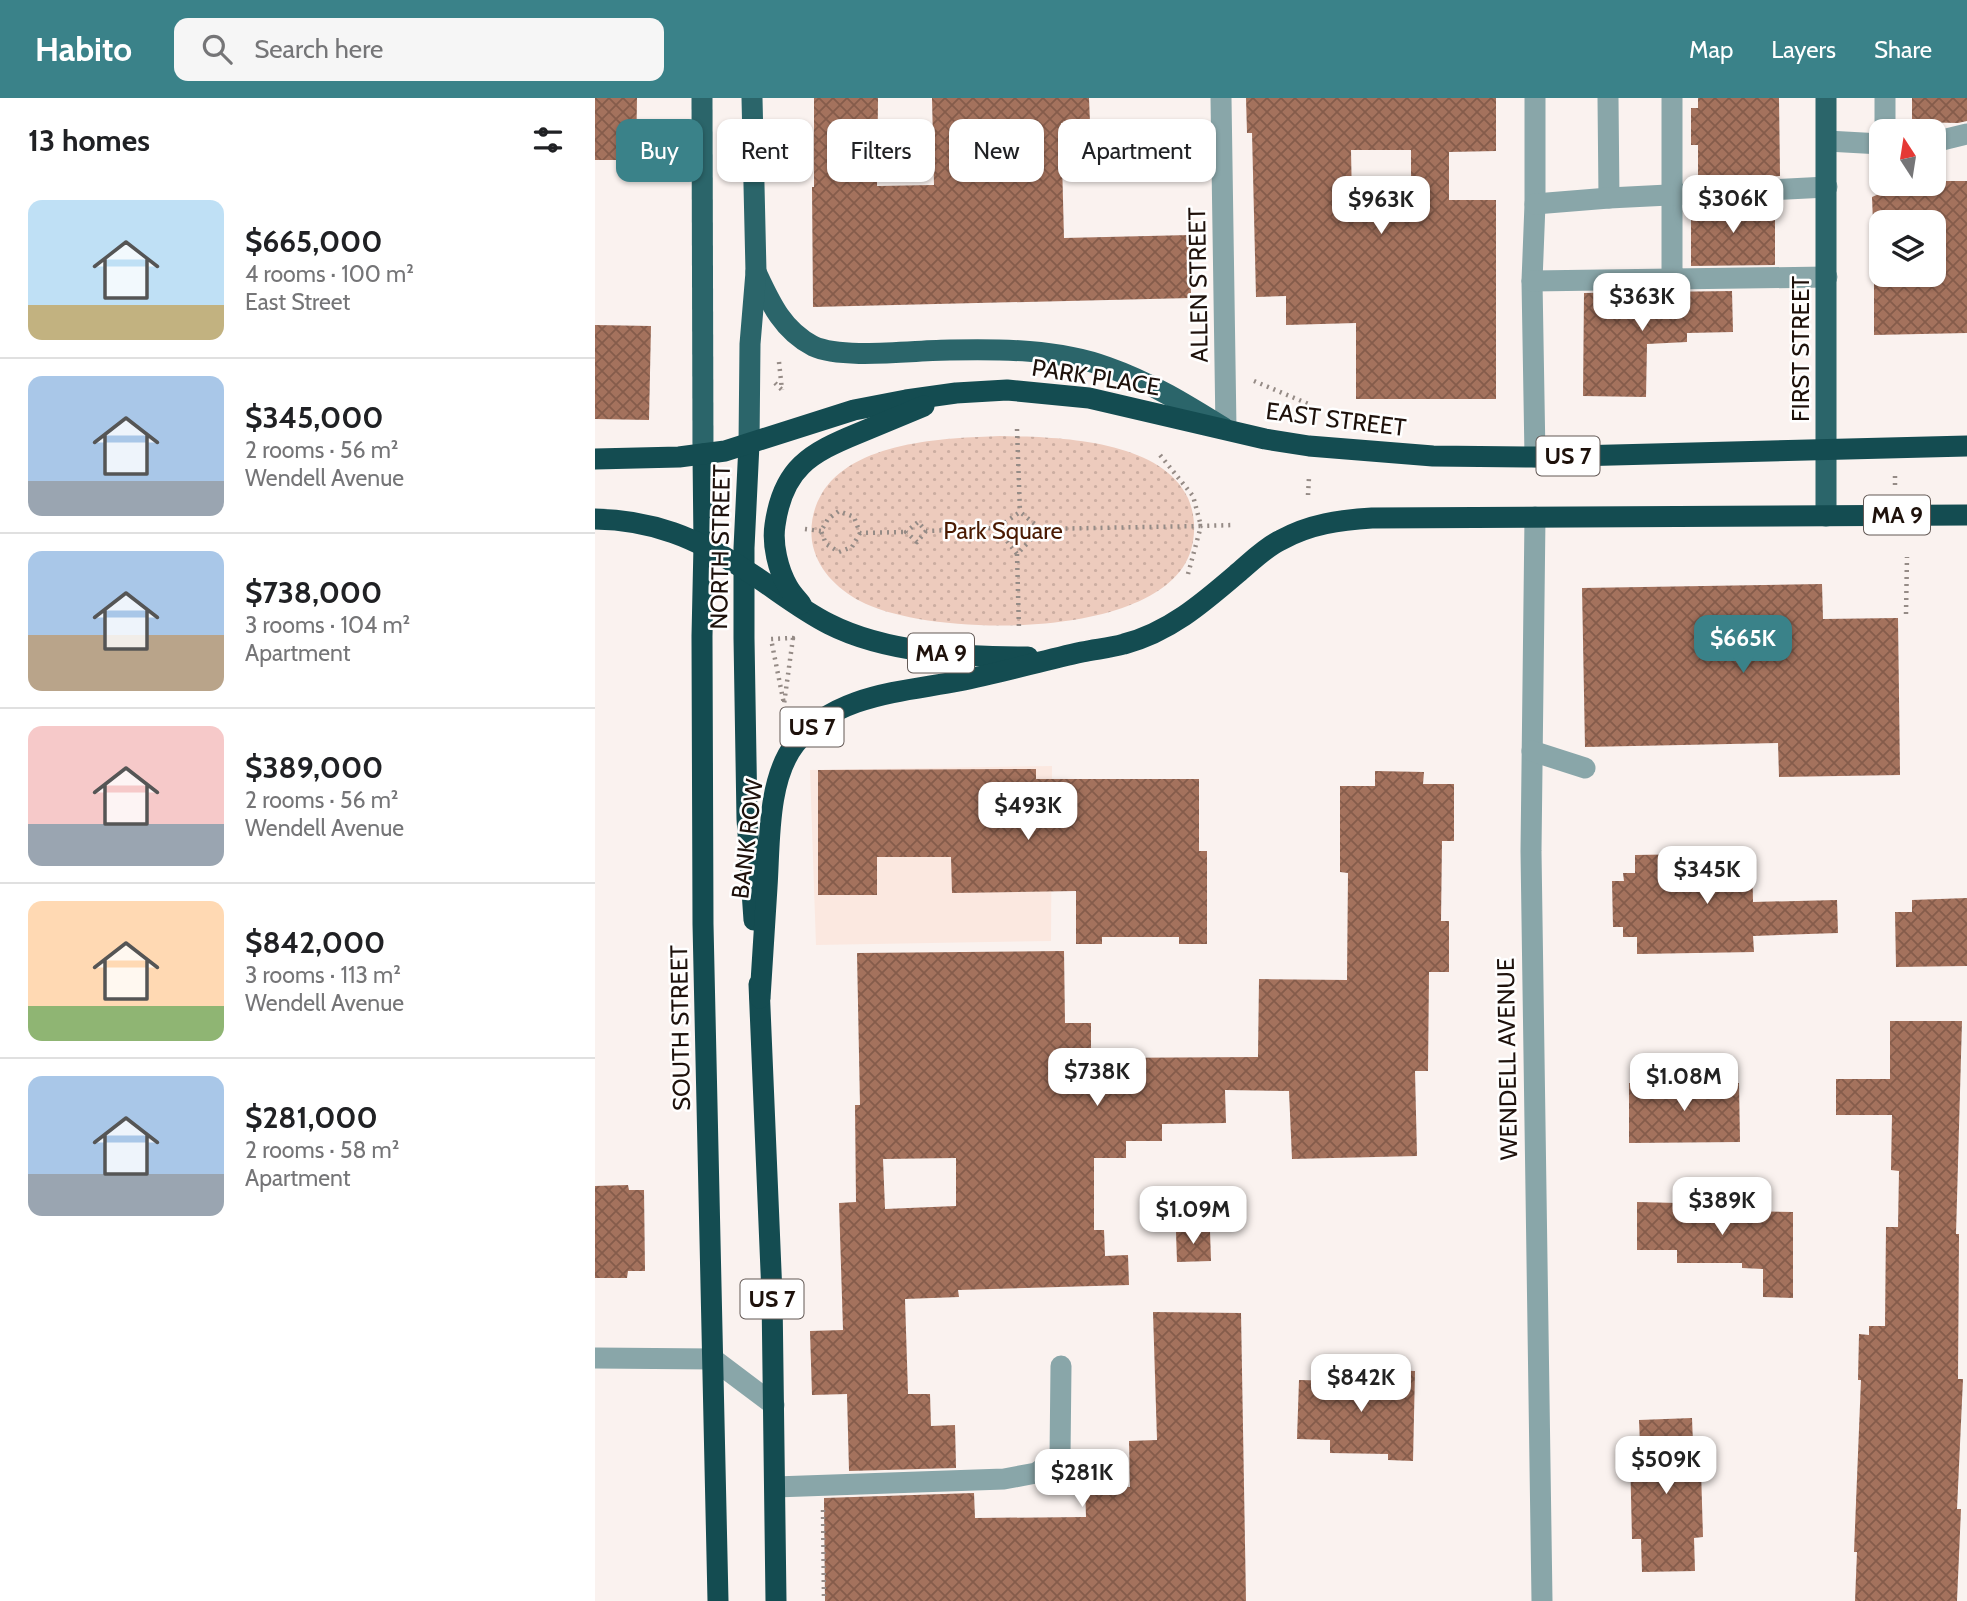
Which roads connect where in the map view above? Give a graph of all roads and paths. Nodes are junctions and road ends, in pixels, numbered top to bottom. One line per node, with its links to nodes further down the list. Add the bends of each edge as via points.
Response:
1 (702, 98): 34 (main road, NORTH STREET)
2 (752, 98): 20 (main road, NORTH STREET)
3 (1221, 98): 30 (street, ALLEN STREET)
4 (1535, 98): 19 (street)
5 (1608, 98): 18 (street)
6 (1672, 98): 17 (street)
7 (1826, 98): 12 (main road, FIRST STREET)
8 (1885, 98): 9 (street)
9 (1885, 119)
10 (1967, 134): 11 (street)
11 (1946, 139)
12 (1827, 141): 13 (street); 16 (main road, FIRST STREET)
13 (1869, 143)
14 (1946, 143): 15 (street)
15 (1967, 144)
16 (1827, 187): 17 (street); 21 (main road, FIRST STREET)
17 (1671, 194): 18 (street); 22 (street)
18 (1609, 198): 19 (street)
19 (1535, 204): 23 (street)
20 (756, 272): 30 (main road, EAST STREET, via 784,324 814,346 849,354 1012,350 1060,356 1138,379); 31 (main road, NORTH STREET)
21 (1827, 277): 22 (street); 33 (main road, FIRST STREET)
22 (1672, 279): 23 (street)
23 (1532, 281): 36 (street)
24 (778, 354): 26 (path)
25 (1254, 381): 28 (path)
26 (782, 390)
27 (956, 393): 30 (highway, PARK PLACE / US 7, via 1007,390 1089,398); 31 (highway, PARK PLACE / US 7, via 854,410); 39 (highway, PARK PLACE, via 827,446)
28 (1311, 405)
29 (1017, 429): 43 (path)
30 (1226, 429): 36 (highway, EAST STREET / US 7, via 1369,452)
31 (749, 444): 34 (highway, PARK PLACE / US 7); 60 (highway, NORTH STREET)
32 (1967, 446): 33 (highway, EAST STREET)
33 (1827, 448): 36 (highway, EAST STREET / US 7); 45 (main road, FIRST STREET)
34 (703, 454): 37 (highway, PARK PLACE); 57 (highway, SOUTH STREET / US 7)
35 (1160, 455): 49 (path, via 1193,496)
36 (1535, 457)
37 (595, 459)
38 (1895, 473): 41 (path)
39 (791, 477): 62 (highway, BANK ROW, via 778,506 774,535 788,588)
40 (1309, 477): 42 (path)
41 (1895, 485)
42 (1308, 495)
43 (1020, 512): 50 (path); 52 (path)
44 (1967, 515): 45 (highway, MA 9)
45 (1826, 516): 46 (highway, US 7)
46 (1535, 517): 65 (highway, BANK ROW / US 7, via 1372,518 1307,528 1279,540 1167,628 1125,644); 67 (street, WENDELL AVENUE)
47 (595, 519): 57 (highway, MA 9, via 649,524)
48 (1234, 525): 49 (path)
49 (1201, 526): 52 (path); 61 (path)
50 (997, 528): 54 (path); 58 (path)
51 (805, 529): 53 (path)
52 (1041, 529): 58 (path)
53 (821, 531): 56 (path, via 826,544 839,552 852,547); 56 (path, via 839,511 854,517)
54 (926, 531): 55 (path, via 918,522); 55 (path, via 918,542)
55 (906, 532): 56 (path)
56 (860, 533)
57 (704, 545): 60 (highway, BANK ROW / MA 9); 71 (highway, SOUTH STREET / US 7, via 703,910)
58 (1017, 554): 64 (path)
59 (1907, 557): 63 (path)
60 (743, 569): 62 (highway, BANK ROW / MA 9); 69 (highway, NORTH STREET, via 747,820)
61 (1188, 574)
62 (806, 611): 65 (highway, BANK ROW / MA 9, via 856,635 916,649 972,657)
63 (1906, 614)
64 (1019, 630)
65 (1082, 652): 69 (highway, BANK ROW / US 7, via 857,702 825,717 796,743 786,758 774,800)
66 (784, 704): 66 (path, via 787,677 793,638 771,639)
67 (1532, 751): 68 (street); 79 (street, WENDELL AVENUE)
68 (1585, 768)
69 (760, 998): 73 (highway, US 7)
70 (595, 1358): 71 (street)
71 (713, 1359): 73 (street); 76 (highway, SOUTH STREET / US 7)
72 (1061, 1366): 74 (street, via 1060,1457 1036,1472 1004,1479)
73 (774, 1405): 74 (highway, US 7)
74 (775, 1487): 77 (highway, US 7)
75 (823, 1502): 78 (path)
76 (718, 1601)
77 (776, 1601)
78 (824, 1601)
79 (1542, 1601)

